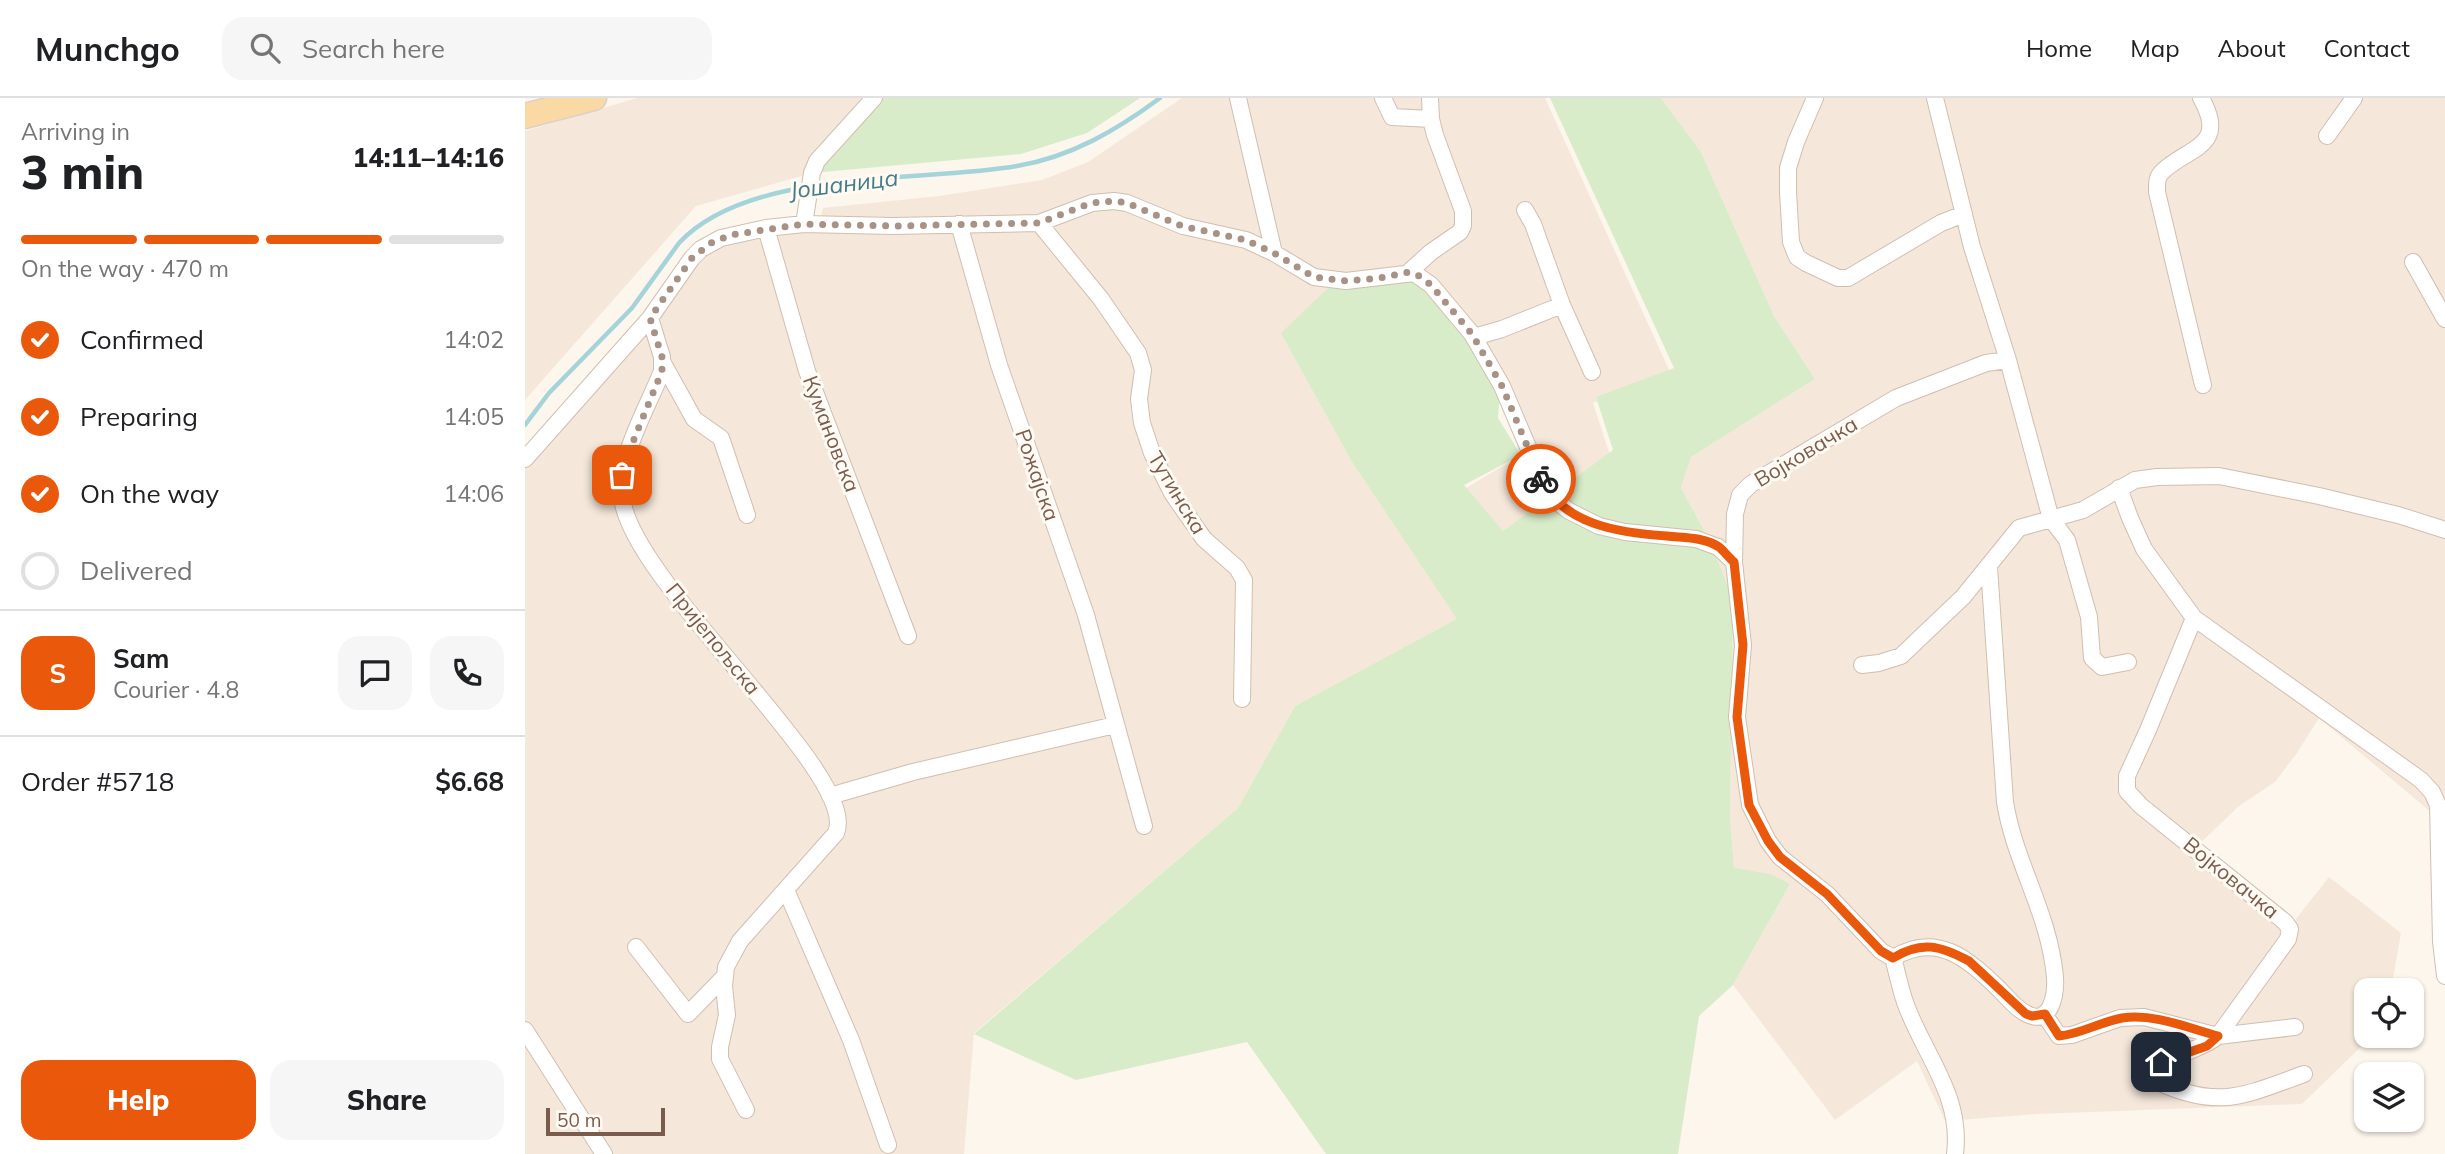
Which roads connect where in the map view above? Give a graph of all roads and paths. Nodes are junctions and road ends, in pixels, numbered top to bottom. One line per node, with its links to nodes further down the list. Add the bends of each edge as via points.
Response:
1 (594, 98): 10 (main road)
2 (874, 98): 15 (street, via 817,161)
3 (1238, 98): 19 (street)
4 (1383, 98): 11 (street, via 1392,117)
5 (1430, 98): 11 (street)
6 (1815, 98): 14 (street, via 1787,177 1791,242 1797,257 1829,275 1848,278 1941,223)
7 (1934, 98): 14 (street)
8 (2201, 98): 29 (street, via 2209,124 2207,138 2162,171 2157,192)
9 (2354, 98): 12 (street)
10 (525, 116)
11 (1431, 119): 21 (street, via 1464,219 1460,232)
12 (2327, 136)
13 (1525, 210): 22 (street)
14 (1964, 215): 26 (street)
15 (805, 216): 17 (street, via 893,226); 18 (street)
16 (1039, 223): 17 (street); 19 (street, via 1091,203 1115,201 1182,226 1237,237); 41 (street, Тутинска, via 1138,353 1143,370 1142,423 1151,453 1203,539 1237,568 1244,580)
17 (959, 225): 42 (street, Рожајска, via 992,342 1086,615)
18 (766, 228): 23 (street, via 711,243 692,258); 38 (street, Кумановска, via 807,371)
19 (1274, 253): 21 (street, via 1314,277 1333,280)
20 (2413, 262): 24 (street)
21 (1409, 272): 25 (street, via 1431,285)
22 (1562, 305): 25 (street); 28 (street)
23 (650, 318): 27 (street); 30 (street)
24 (2445, 319)
25 (1474, 337): 35 (street, via 1502,386 1548,494 1557,502 1599,526 1708,542)
26 (2008, 360): 33 (street); 35 (street, Војковачка, via 1986,363 1896,398 1751,484 1740,495 1735,514)
27 (663, 363): 32 (street, via 694,419 721,438); 43 (street, Пријепољска, via 623,466 625,512 675,595 786,729)
28 (1592, 372)
29 (2203, 385)
30 (525, 459)
31 (2119, 488): 33 (street, via 2083,510); 34 (street, via 2157,477 2219,476 2319,496); 37 (street, via 2144,549)
32 (747, 514)
33 (2051, 519): 36 (street, via 2019,528); 39 (street, via 2067,540 2089,617 2092,658 2102,667)
34 (2445, 530)
35 (1734, 562): 47 (street, Војковачка, via 1743,645 1737,717 1749,805 1780,857 1827,894)
36 (1989, 567): 40 (street, via 1901,656); 50 (street, via 2008,821 2045,922 2053,959 2055,997)
37 (2193, 618): 48 (street, via 2349,727 2432,792 2438,805); 53 (street, Војковачка, via 2127,776 2127,791 2290,929 2288,939)
38 (908, 636)
39 (2128, 662)
40 (1863, 665)
41 (1242, 699)
42 (1115, 725): 43 (street); 44 (street, Рожајска)
43 (830, 796): 45 (street, Пријепољска, via 838,813 838,828)
44 (1144, 826)
45 (786, 890): 49 (street, Пријепољска, via 740,941); 56 (street, via 851,1040)
46 (636, 947): 49 (street, Пријепољска, via 688,1014)
47 (1893, 958): 50 (street, via 1914,947 1946,950 1969,961 2026,1014); 58 (street, via 1907,1009 1951,1102 1958,1134)
48 (2445, 976)
49 (724, 977): 55 (street, Пријепољска, via 727,1015 720,1059)
50 (2045, 1014): 53 (street, via 2059,1036 2120,1018 2144,1017)
51 (2295, 1027): 53 (street)
52 (527, 1035): 57 (street)
53 (2218, 1036): 54 (street, Војковачка, via 2207,1046 2161,1062 2155,1081 2193,1096 2241,1097)
54 (2304, 1074)
55 (746, 1110)
56 (888, 1145)
57 (604, 1154)
58 (1955, 1154)

